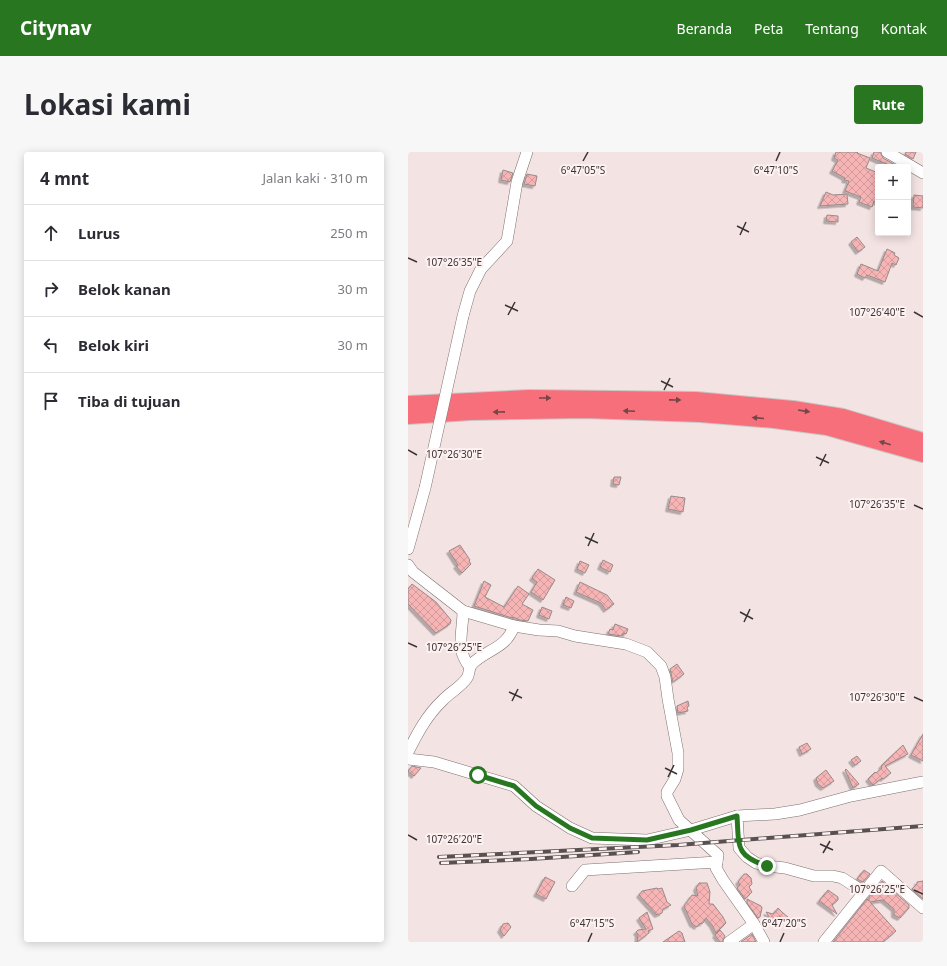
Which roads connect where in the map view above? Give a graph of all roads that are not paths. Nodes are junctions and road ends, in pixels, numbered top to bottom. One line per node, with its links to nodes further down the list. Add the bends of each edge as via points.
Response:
1 (527, 152): 8 (street, bridge, via 517,182 507,241 481,269 470,291 425,488)
2 (887, 152): 3 (street)
3 (923, 173)
4 (408, 404): 6 (highway, one-way to 6, via 529,398 696,400 793,409 843,417)
5 (408, 416): 7 (highway, one-way to 5, via 827,427 700,414 584,410)
6 (923, 441)
7 (923, 454)
8 (408, 549)
9 (408, 565): 10 (street, via 413,572)
10 (462, 611): 11 (street); 12 (street, via 460,652)
11 (514, 626): 12 (street, via 510,636 501,646); 17 (street, via 558,631 626,644 647,652 661,666 678,753 678,769 667,796 679,820)
12 (470, 667): 13 (street, via 468,678 441,701)
13 (408, 752)
14 (408, 759): 17 (street, via 434,762 514,786 536,806 570,828 592,838 647,840)
15 (923, 782): 16 (street, via 851,796 800,810)
16 (737, 816): 17 (street); 20 (street, via 739,848 747,858 767,866 814,876 842,878)
17 (691, 830): 18 (street, via 718,855)
18 (718, 862): 19 (street, via 585,870); 22 (street, via 716,868)
19 (572, 886)
20 (864, 892): 21 (street, via 882,871); 25 (street)
21 (923, 908)
22 (754, 924): 23 (street); 24 (street)
23 (729, 942)
24 (764, 942)
25 (824, 942)

